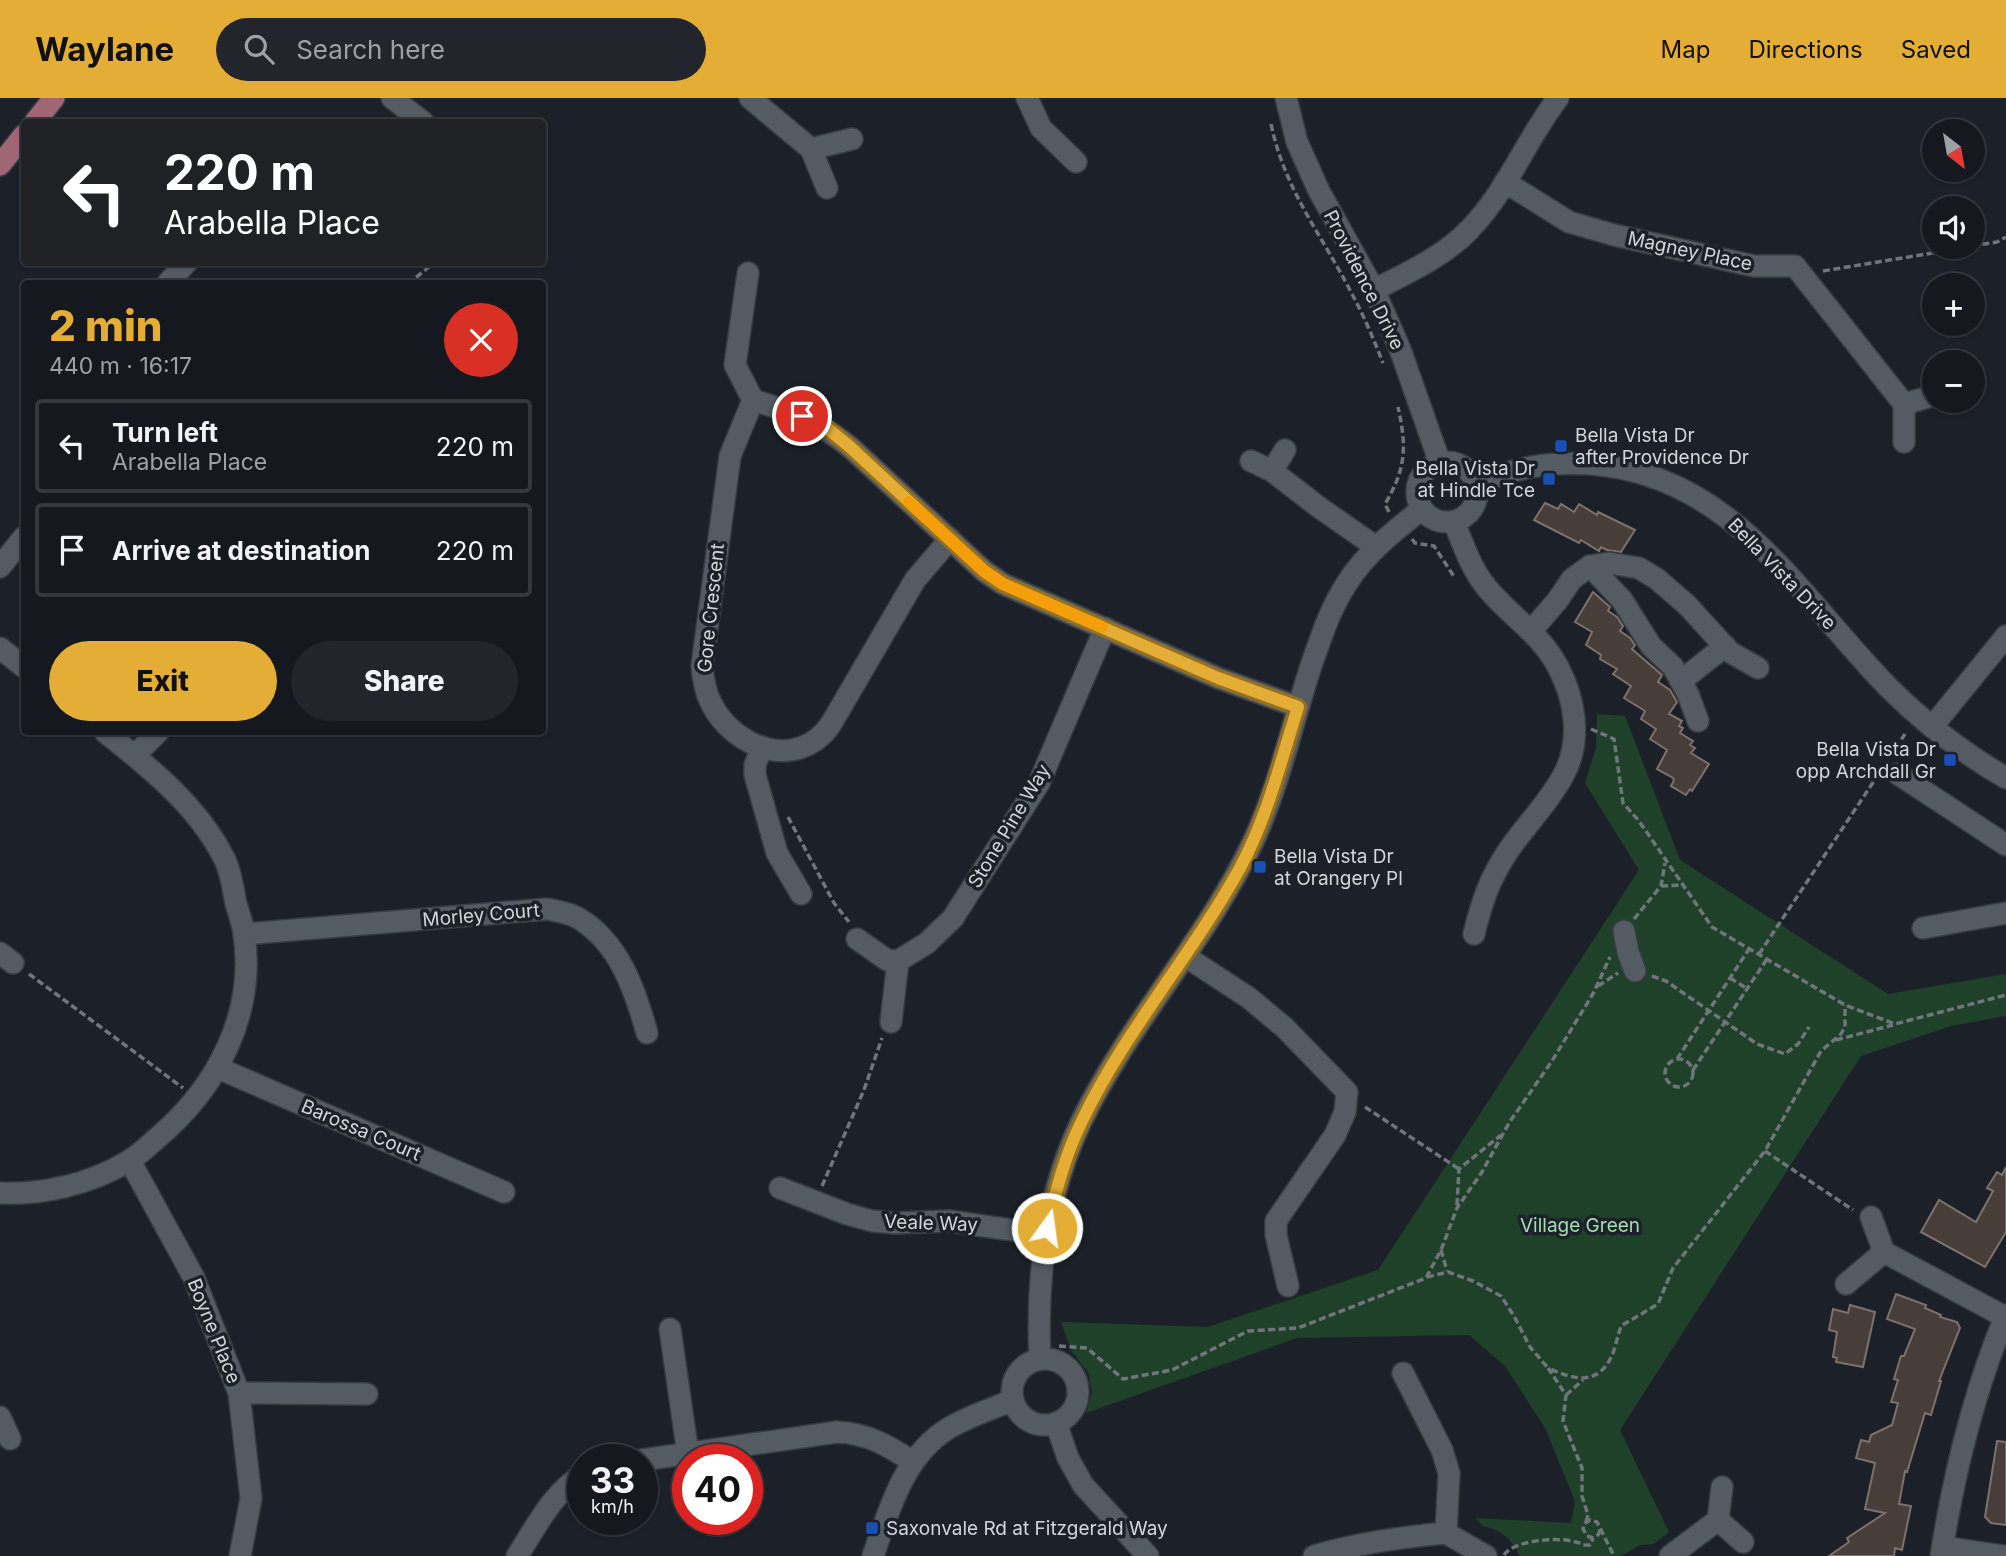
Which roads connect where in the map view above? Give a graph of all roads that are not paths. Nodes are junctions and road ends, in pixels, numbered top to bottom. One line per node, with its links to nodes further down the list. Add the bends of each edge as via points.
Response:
1 (54, 98): 7 (main road)
2 (392, 98): 8 (street)
3 (750, 98): 11 (street)
4 (1027, 98): 12 (street, via 1041,128)
5 (1286, 98): 19 (street, Providence Drive, via 1297,142 1319,191)
6 (1558, 98): 14 (street)
7 (36, 119)
8 (419, 119)
9 (21, 139): 13 (main road)
10 (852, 139): 11 (street)
11 (811, 149): 15 (street)
12 (1076, 162)
13 (0, 165)
14 (1505, 182): 19 (street, via 1470,230 1429,261); 22 (street, Magney Place, via 1569,222 1754,266 1795,266)
15 (827, 188)
16 (183, 266): 18 (street)
17 (748, 274): 21 (street, via 735,365)
18 (171, 280)
19 (1374, 290): 26 (street, Providence Drive, via 1405,360)
20 (1922, 399): 22 (street)
21 (752, 400): 31 (street, via 827,428); 49 (street, Gore Crescent, via 730,456 702,666 707,694 719,716)
22 (1904, 404): 23 (street)
23 (1904, 442)
24 (1285, 450): 27 (street)
25 (1251, 461): 27 (street)
26 (1440, 463): 28 (street, via 1460,465); 29 (street, via 1420,478 1417,491)
27 (1272, 471): 33 (street)
28 (1476, 485): 30 (street, via 1471,511); 46 (street, Bella Vista Drive, via 1518,468 1582,464 1635,471 1698,496 1749,534 1887,685)
29 (1422, 509): 30 (street, via 1439,522); 33 (street)
30 (1454, 522): 37 (street, via 1479,577)
31 (950, 539): 36 (street, via 1003,584); 49 (street, Gore Crescent, via 915,580 825,733 795,751)
32 (21, 541): 35 (street)
33 (1376, 547): 44 (street, via 1332,610)
34 (1590, 566): 37 (street, via 1572,579); 39 (street, via 1609,563 1639,568 1687,606); 43 (street, via 1622,600 1651,646)
35 (0, 567)
36 (1105, 628): 44 (street); 62 (street, Stone Pine Way, via 1027,804 953,918 927,943)
37 (1531, 631): 59 (street, via 1566,684 1575,728 1572,755 1484,893)
38 (2006, 636): 46 (street)
39 (1725, 646): 42 (street); 43 (street)
40 (0, 648): 41 (street)
41 (21, 665)
42 (1758, 668)
43 (1681, 681): 45 (street)
44 (1298, 707): 61 (street, via 1254,839)
45 (1698, 721)
46 (1932, 727): 52 (street, Bella Vista Drive)
47 (109, 735): 50 (street)
48 (155, 735): 50 (street)
49 (762, 747): 54 (street, via 755,775 777,853)
50 (135, 755): 58 (street, via 198,816 225,859)
51 (1890, 766): 53 (street)
52 (2006, 778)
53 (2006, 845)
54 (802, 894)
55 (2006, 913): 56 (street)
56 (1923, 928)
57 (1624, 931): 63 (street)
58 (244, 934): 65 (street, Morley Court, via 547,909 577,917 607,943 635,989); 66 (street, via 241,1005)
59 (1474, 934)
60 (858, 939): 62 (street, via 887,960)
61 (1185, 956): 72 (street, via 1082,1121 1057,1187); 75 (street, via 1276,1020 1347,1092 1335,1135 1276,1221)
62 (898, 961): 64 (street)
63 (1635, 971)
64 (891, 1022)
65 (648, 1033)
66 (218, 1068): 67 (street, via 178,1121); 69 (street, Barossa Court)
67 (130, 1161): 70 (street, via 55,1189); 80 (street, Boyne Place, via 194,1278)
68 (780, 1188): 72 (street, Veale Way, via 872,1221 949,1221)
69 (504, 1192)
70 (0, 1193)
71 (1871, 1217): 73 (street)
72 (1046, 1234): 78 (street, via 1039,1303)
73 (1884, 1252): 74 (street); 76 (street)
74 (1846, 1284)
75 (1288, 1286)
76 (2006, 1316): 94 (street, via 1978,1389 1956,1468)
77 (670, 1329): 86 (street)
78 (1040, 1353): 82 (street, via 1018,1373); 84 (street, via 1062,1363 1077,1383 1075,1407)
79 (1403, 1373): 92 (street, via 1449,1473)
80 (239, 1393): 81 (street); 95 (street, Boyne Place, via 251,1498)
81 (366, 1394)
82 (1013, 1400): 84 (street, via 1028,1420); 88 (street, via 948,1429)
83 (0, 1417): 85 (street)
84 (1056, 1423): 98 (street, via 1083,1485)
85 (10, 1440)
86 (687, 1444)
87 (756, 1444): 88 (street, via 850,1432 877,1440)
88 (913, 1462): 97 (street)
89 (567, 1485): 96 (street)
90 (1722, 1487): 91 (street)
91 (1718, 1520): 93 (street); 101 (street)
92 (1446, 1534): 99 (street, via 1350,1545); 100 (street)
93 (1743, 1542)
94 (1942, 1552): 102 (street)
95 (240, 1556)
96 (517, 1556)
97 (873, 1556)
98 (1148, 1556)
99 (1314, 1556)
100 (1486, 1556)
101 (1670, 1556)
102 (2003, 1556)

